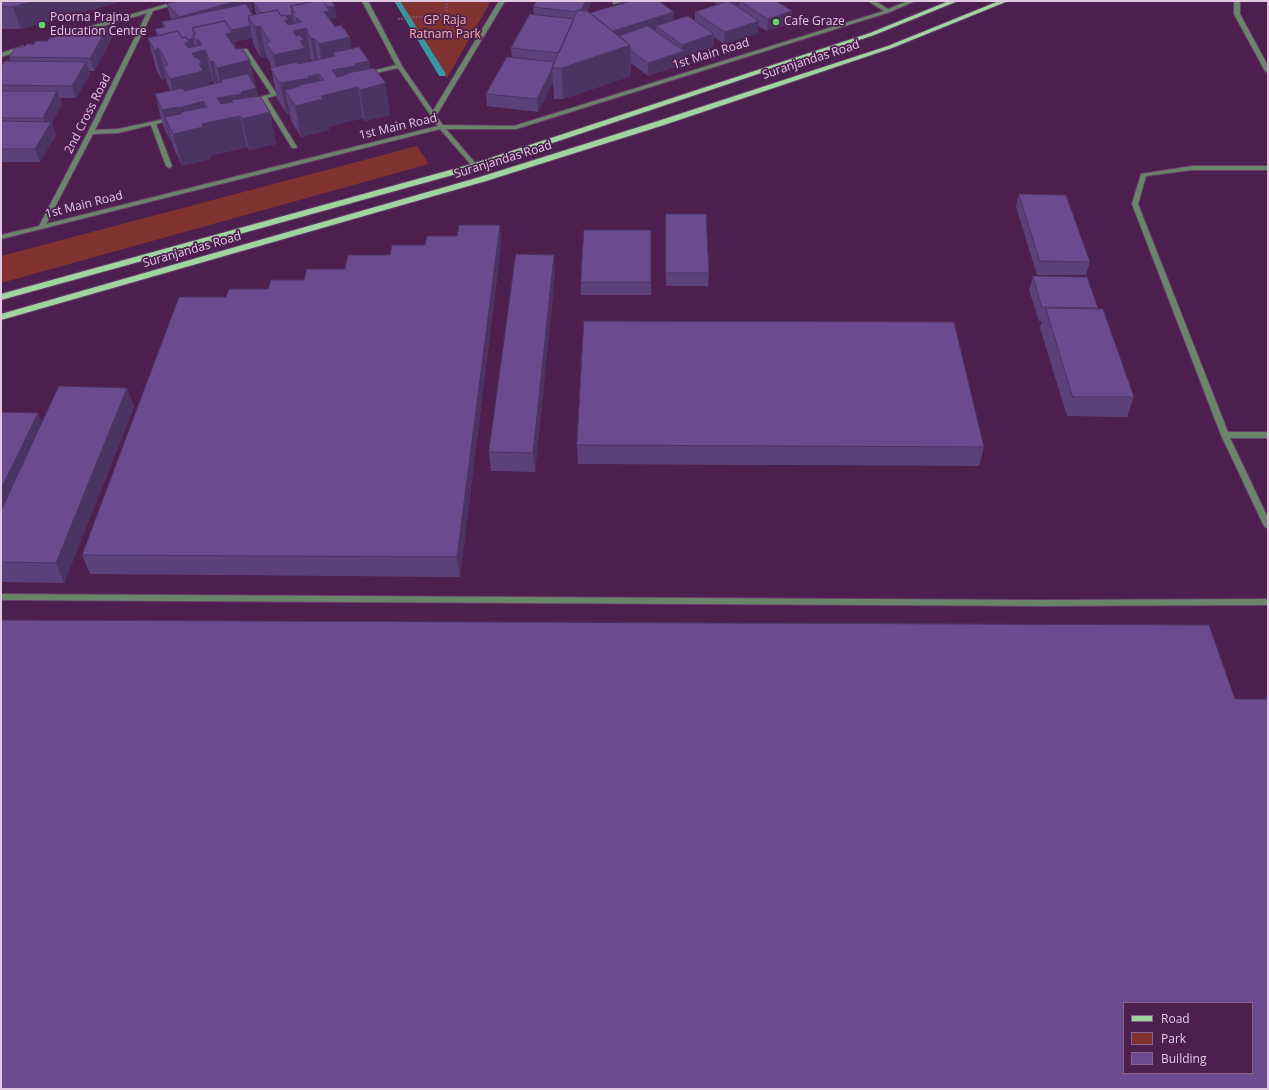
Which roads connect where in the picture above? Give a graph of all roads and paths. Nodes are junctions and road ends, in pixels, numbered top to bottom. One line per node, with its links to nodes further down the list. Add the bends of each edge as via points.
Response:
1 (183, 1): 12 (street)
2 (365, 1): 14 (street)
3 (447, 1): 14 (path, via 446,14)
4 (502, 1): 26 (street)
5 (622, 1): 11 (street)
6 (870, 1): 13 (street)
7 (912, 1): 13 (street, 1st Main Road)
8 (955, 1): 33 (main road, Suranjandas Road, via 872,34)
9 (1005, 1): 38 (main road, Suranjandas Road, via 890,47 609,140 483,179)
10 (1237, 1): 20 (street, via 1237,14)
11 (615, 3)
12 (151, 10): 15 (street); 30 (street, 2nd Cross Road)
13 (888, 10): 29 (street, 1st Main Road, via 514,128)
14 (376, 22): 19 (street)
15 (69, 35)
16 (31, 46): 18 (street)
17 (244, 50): 23 (street)
18 (1, 55)
19 (399, 66): 21 (street); 26 (street)
20 (1268, 71)
21 (357, 75)
22 (289, 91): 23 (street)
23 (274, 94): 24 (street)
24 (263, 97): 25 (street); 31 (street)
25 (249, 100)
26 (433, 116): 29 (street)
27 (175, 118): 28 (street)
28 (153, 123): 30 (street, via 118,131); 32 (street)
29 (441, 127): 33 (street); 35 (street, 1st Main Road)
30 (92, 132): 35 (street, 2nd Cross Road)
31 (294, 147)
32 (169, 166)
33 (475, 166): 37 (main road, Suranjandas Road)
34 (1268, 168): 39 (street, via 1192,168 1143,175 1135,204)
35 (42, 226): 36 (street, 1st Main Road)
36 (1, 237)
37 (1, 297)
38 (1, 317)
39 (1225, 435): 40 (street); 41 (street)
40 (1268, 435)
41 (1268, 526)
42 (1, 597): 43 (street)
43 (1268, 602)

